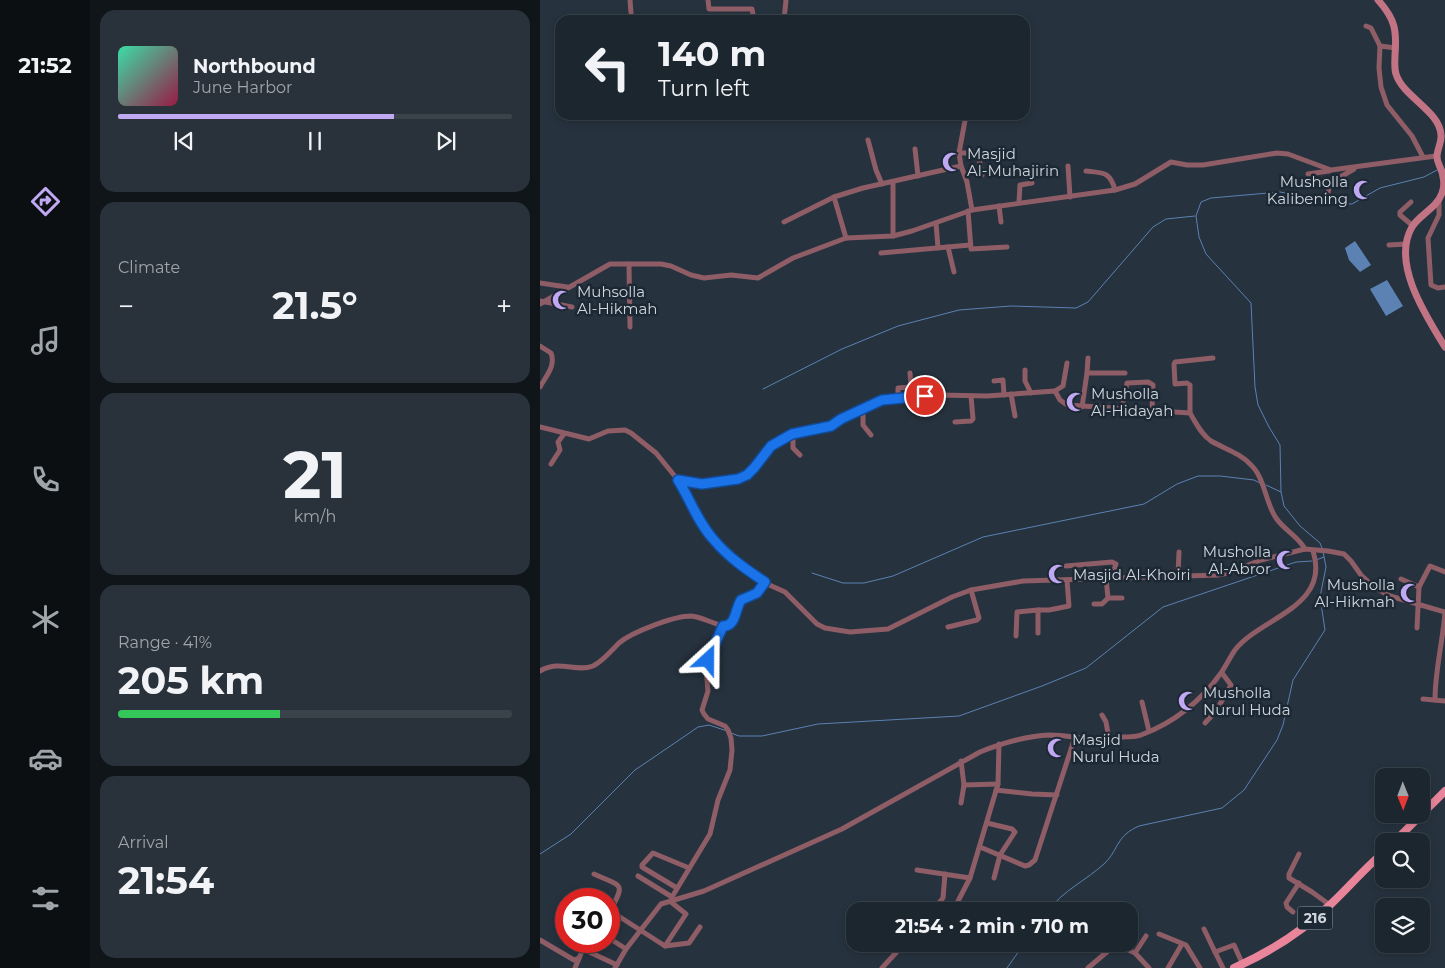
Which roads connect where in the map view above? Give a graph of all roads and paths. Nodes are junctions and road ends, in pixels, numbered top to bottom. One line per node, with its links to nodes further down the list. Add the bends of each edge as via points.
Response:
1 (630, 0): 5 (street)
2 (708, 0): 6 (street, via 709,9 752,9)
3 (786, 0): 7 (street)
4 (1378, 0): 10 (street, via 1394,24)
5 (632, 13)
6 (753, 15)
7 (784, 15)
8 (1366, 26): 9 (street, via 1371,28)
9 (1380, 46): 10 (street); 15 (street, via 1381,87 1387,105 1412,136)
10 (1396, 48): 16 (street, via 1397,76 1439,127)
11 (965, 120): 14 (street)
12 (868, 140): 28 (street)
13 (915, 149): 24 (street)
14 (959, 152): 17 (street); 23 (street, via 978,153)
15 (1423, 157): 16 (street); 19 (street)
16 (1438, 162): 25 (street)
17 (961, 166): 24 (street); 37 (street, via 967,182)
18 (1068, 166): 31 (street)
19 (1356, 167): 20 (street); 32 (street, via 1330,183)
20 (1331, 170): 22 (street); 29 (street, via 1277,153 1203,165 1171,162 1135,184)
21 (1086, 171): 29 (street, via 1110,176)
22 (1308, 174)
23 (982, 175)
24 (918, 176): 26 (street)
25 (1444, 179): 33 (street)
26 (893, 182): 28 (street); 42 (street)
27 (1032, 183): 34 (street, via 1020,185)
28 (882, 184): 30 (street)
29 (1115, 190): 31 (street)
30 (834, 197): 38 (street); 43 (street)
31 (1070, 197): 34 (street)
32 (1327, 198)
33 (1439, 199): 41 (street); 55 (street, via 1439,215 1427,246 1431,285)
34 (1018, 202): 36 (street)
35 (1411, 202): 41 (street, via 1400,215)
36 (999, 206): 37 (street); 39 (street)
37 (970, 210): 40 (street); 45 (street)
38 (784, 222)
39 (1001, 222)
40 (936, 223): 42 (street); 49 (street)
41 (1413, 226): 44 (street)
42 (894, 236): 43 (street)
43 (846, 238): 51 (street, via 793,258 758,278 731,275 704,278 662,264)
44 (1406, 244): 46 (street); 60 (street, via 1404,257 1408,273)
45 (970, 245): 47 (street); 48 (street, via 971,249)
46 (1389, 245)
47 (948, 247): 49 (street); 52 (street)
48 (1007, 247)
49 (938, 248): 50 (street)
50 (881, 253)
51 (629, 264): 54 (street, via 610,264); 58 (street)
52 (954, 272)
53 (540, 283): 54 (street)
54 (567, 287): 56 (street)
55 (1445, 287)
56 (541, 302): 57 (street)
57 (572, 307)
58 (630, 327)
59 (540, 346): 69 (street, via 551,352 553,358)
60 (1445, 347)
61 (1088, 358): 66 (street)
62 (1213, 358): 80 (street, via 1174,364 1175,384 1190,385)
63 (1067, 363): 70 (street, via 1063,386)
64 (1025, 370): 71 (street, via 1025,382)
65 (910, 373): 75 (street, via 911,387 898,388)
66 (1087, 373): 67 (street); 76 (street)
67 (1125, 373)
68 (994, 381): 73 (street, via 1003,380)
69 (540, 387)
70 (1055, 391): 71 (street); 76 (street, via 1063,404)
71 (1032, 393): 72 (street)
72 (1011, 394): 73 (street); 81 (street)
73 (1004, 395): 74 (street)
74 (971, 396): 75 (street); 82 (street, via 973,419)
75 (898, 398): 78 (street, via 882,400)
76 (1082, 406): 77 (street)
77 (1122, 408): 79 (street); 79 (street, via 1127,383 1148,382 1153,385)
78 (863, 410): 85 (street, via 831,426); 86 (street, via 863,425)
79 (1152, 410): 80 (street)
80 (1190, 414): 90 (street, via 1211,441 1253,466 1270,509)
81 (1015, 416)
82 (955, 422)
83 (540, 427): 84 (street)
84 (564, 434): 88 (street, via 558,442 560,450); 89 (street, via 589,439 608,431 625,430 656,453)
85 (792, 434): 87 (street, via 793,448); 89 (street, via 771,446 754,468 738,479 702,484)
86 (871, 435)
87 (800, 454)
88 (551, 464)
89 (678, 480): 99 (street, via 714,540)
90 (1304, 548): 91 (street); 95 (street, via 1228,573 1196,577)
91 (1316, 551): 105 (street, via 1344,554 1374,587 1390,596); 114 (street, via 1315,577 1298,603 1262,627 1236,650)
92 (1179, 552): 95 (street)
93 (1066, 566): 96 (street, via 1112,562 1116,564)
94 (1445, 572): 100 (street, via 1430,566)
95 (1178, 575): 96 (street)
96 (1108, 578): 98 (street); 102 (street)
97 (1401, 579): 100 (street)
98 (1067, 580): 101 (street, via 1023,581); 106 (street, via 1069,606)
99 (765, 582): 101 (street, via 785,592 817,624 850,632 888,629); 108 (street, via 757,593 741,600 732,623)
100 (1419, 587): 105 (street)
101 (971, 590): 109 (street, via 978,620)
102 (1108, 598): 103 (street); 104 (street, via 1102,604)
103 (1122, 598)
104 (1094, 604)
105 (1418, 604): 107 (street); 110 (street)
106 (1038, 610): 111 (street); 112 (street, via 1018,612)
107 (1445, 612): 116 (street)
108 (723, 626): 113 (street, via 702,618 683,617 634,634 590,667 555,665); 137 (street, via 706,668 708,691 702,710 708,719 728,730 732,750 730,770 716,806 710,834)
109 (948, 627)
110 (1417, 628)
111 (1038, 633)
112 (1016, 636)
113 (540, 671)
114 (1222, 673): 120 (street, via 1232,685); 121 (street, via 1177,717)
115 (1423, 699): 116 (street)
116 (1434, 700): 117 (street)
117 (1445, 701)
118 (1142, 702): 121 (street)
119 (1102, 715): 123 (street)
120 (1205, 723)
121 (1149, 731): 123 (street, via 1140,736)
122 (1076, 736): 123 (street); 124 (street, via 1049,735); 129 (street)
123 (1109, 739)
124 (999, 744): 125 (street); 127 (street)
125 (961, 761): 126 (street); 147 (street, via 842,829 704,891)
126 (964, 785): 127 (street); 130 (street)
127 (997, 787): 129 (street); 131 (street)
128 (1445, 791): 132 (main road)
129 (1056, 795): 135 (street, via 1035,860 1025,866)
130 (961, 803)
131 (987, 823): 133 (street); 135 (street, via 1015,832)
132 (1403, 833)
133 (980, 847): 135 (street); 142 (street)
134 (1299, 854): 144 (street, via 1288,877)
135 (1000, 855): 143 (street)
136 (1375, 861): 150 (main road, 216)
137 (689, 868): 146 (street); 146 (street, via 653,853 642,865)
138 (917, 870): 140 (street)
139 (594, 874): 145 (street)
140 (944, 874): 142 (street); 148 (street, via 943,898)
141 (638, 876): 147 (street)
142 (970, 878): 149 (street)
143 (994, 878)
144 (1299, 883): 150 (street); 151 (street, via 1286,903)
145 (620, 888)
146 (677, 888): 147 (street)
147 (671, 899): 155 (street, via 658,906); 161 (street, via 686,914)
148 (940, 902)
149 (958, 902)
150 (1330, 905): 169 (main road, 216, via 1292,936)
151 (1293, 912)
152 (620, 917): 155 (street)
153 (700, 927): 161 (street, via 689,942)
154 (1204, 929): 165 (street)
155 (640, 931): 161 (street); 162 (street)
156 (1159, 934): 159 (street)
157 (1146, 936): 166 (street)
158 (540, 940): 167 (street, via 574,960)
159 (1182, 944): 174 (street); 175 (street, via 1186,945)
160 (620, 945): 162 (street)
161 (664, 946)
162 (626, 949): 168 (street)
163 (897, 952): 171 (street)
164 (1107, 952): 172 (street)
165 (1216, 952): 169 (street, via 1234,944); 176 (street)
166 (1135, 953): 173 (street)
167 (579, 958): 168 (street, via 583,949); 170 (street)
168 (616, 966)
169 (1243, 966): 177 (main road, 216)
170 (575, 968)
171 (882, 968)
172 (1088, 968)
173 (1149, 968)
174 (1168, 968)
175 (1200, 968)
176 (1223, 968)
177 (1234, 968)

